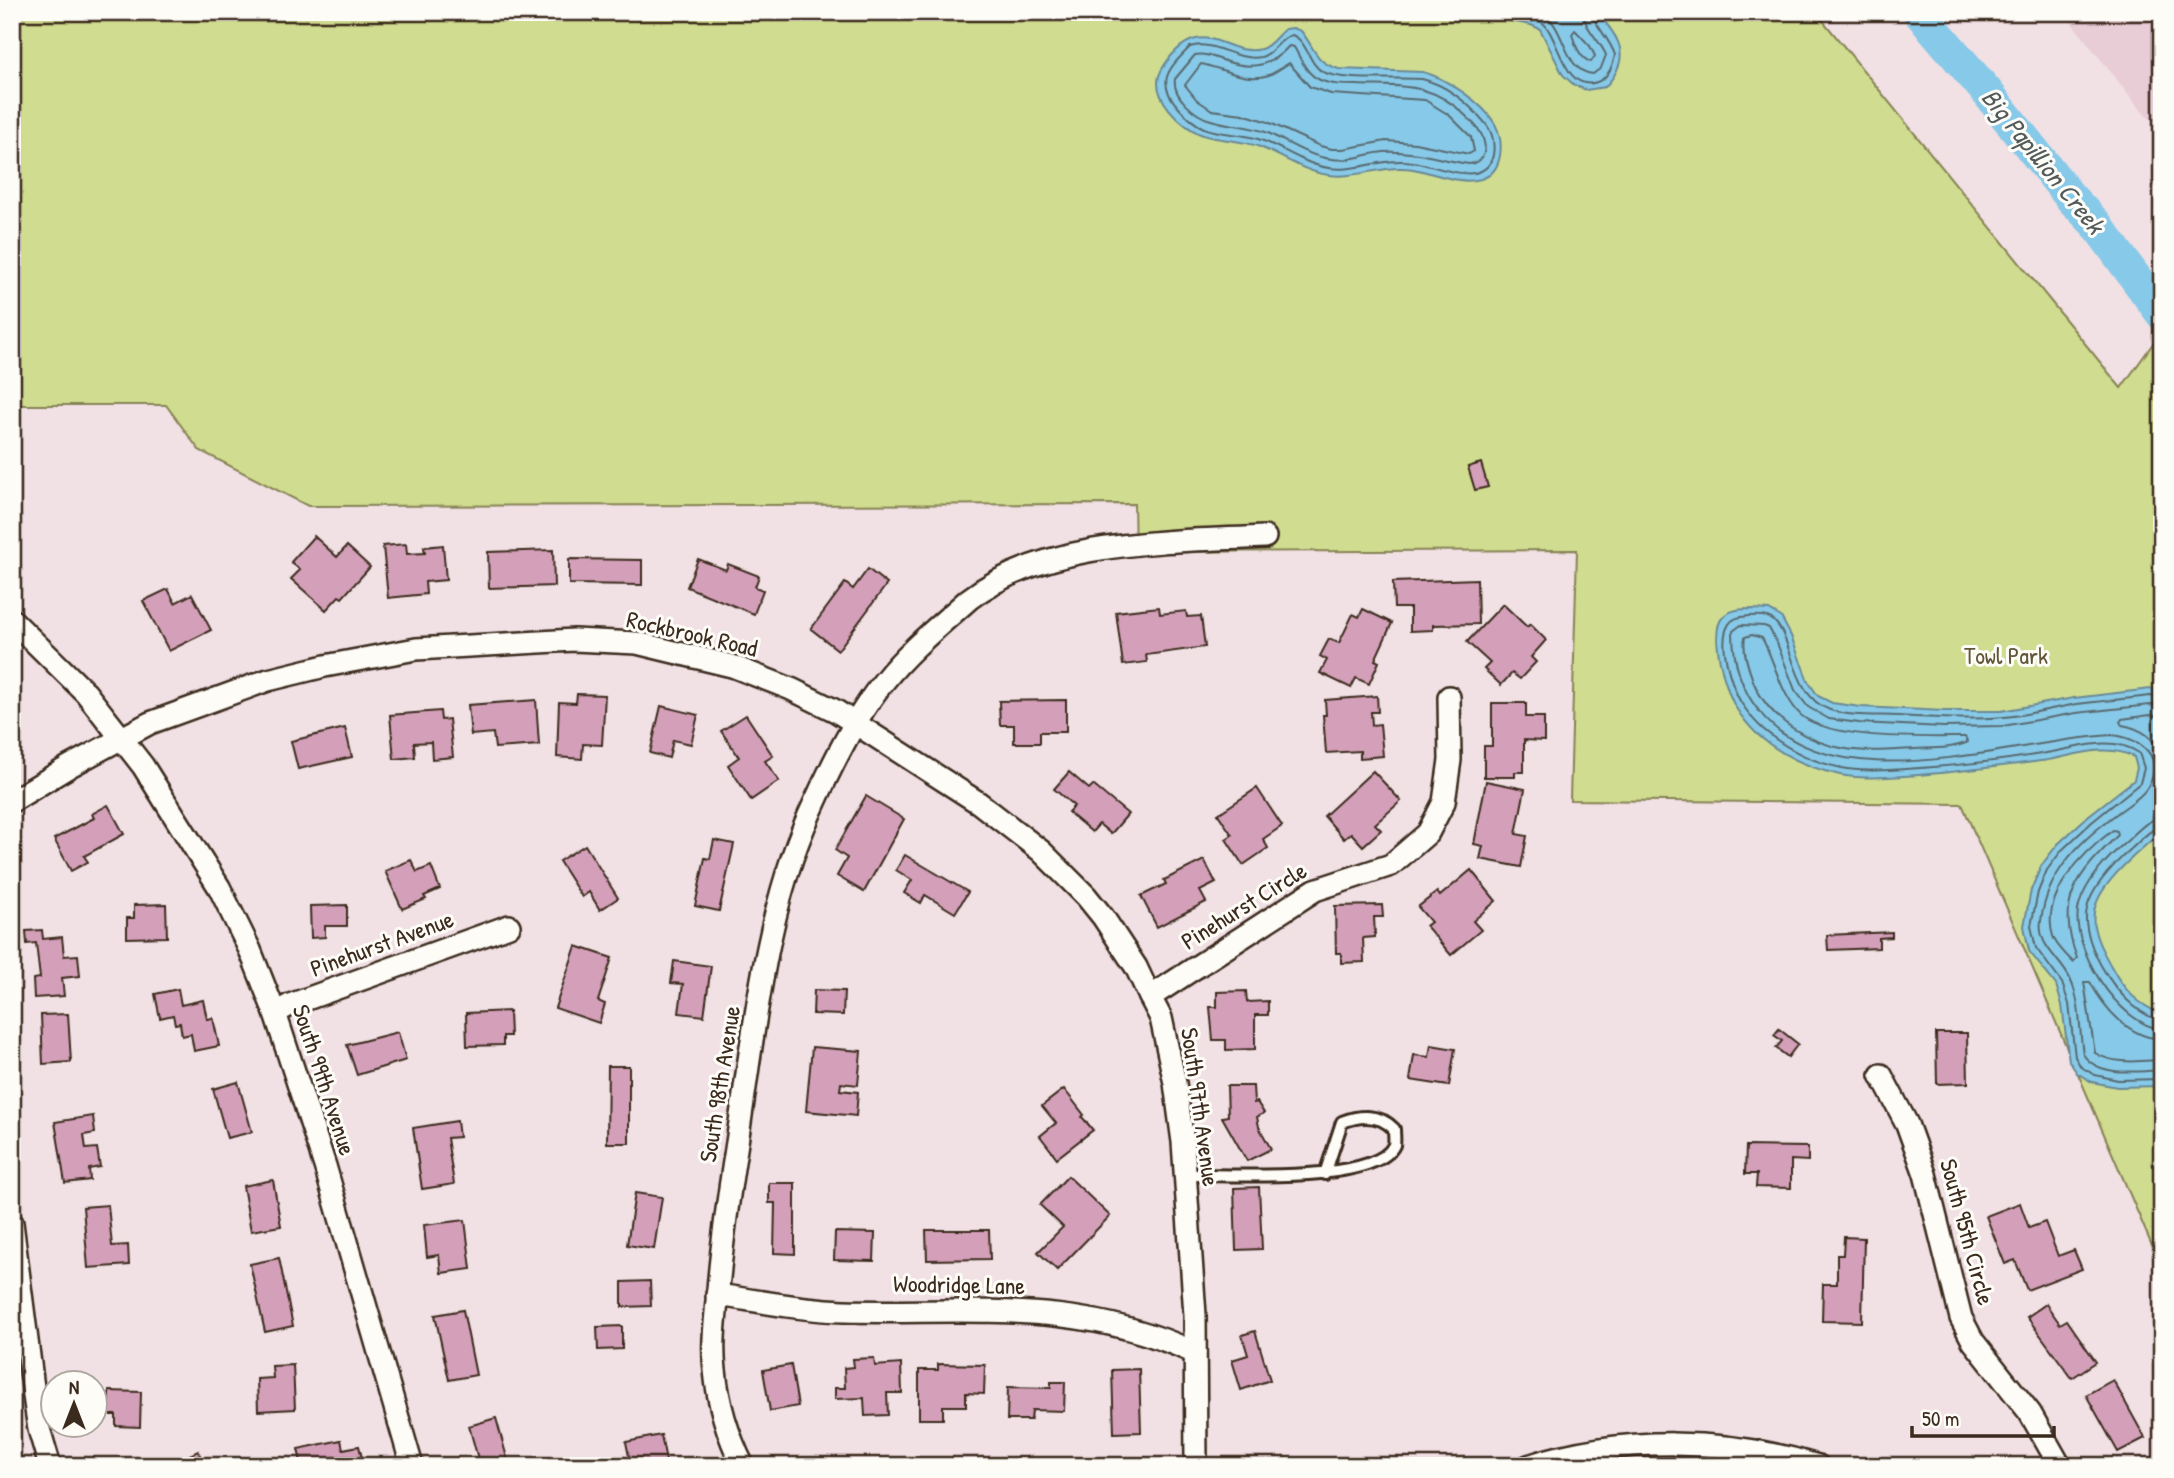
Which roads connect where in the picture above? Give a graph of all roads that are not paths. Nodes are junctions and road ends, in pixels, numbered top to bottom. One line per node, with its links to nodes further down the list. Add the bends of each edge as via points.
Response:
1 (1265, 537): 4 (street, via 1153,543 1062,556 1025,567 980,590 901,662)
2 (12, 620): 5 (street, via 86,693)
3 (1449, 697): 8 (street, Pinehurst Circle, via 1450,760 1444,802 1428,833 1391,865 1315,890)
4 (857, 724): 5 (street, Rockbrook Road, via 791,689 732,666 637,643 574,640 416,649 325,666 268,680 150,723); 8 (street, South 97th Avenue, via 979,803 1041,851 1103,917); 14 (street, South 98th Avenue, via 809,814 781,891 758,1007)
5 (121, 739): 6 (street, Rockbrook Road); 9 (street, South 99th Avenue, via 219,887)
6 (12, 801)
7 (509, 926): 9 (street, Pinehurst Avenue)
8 (1150, 997): 12 (street, South 97th Avenue, via 1161,1018 1175,1083)
9 (275, 1013): 17 (street, South 99th Avenue, via 325,1166)
10 (1881, 1075): 22 (street, South 95th Circle, via 1908,1124 1926,1174 1961,1318 1973,1341 2030,1413)
11 (1325, 1174): 11 (lane, via 1385,1157 1394,1144 1394,1129 1374,1118 1342,1122); 12 (lane)
12 (1185, 1175): 15 (street, South 97th Avenue)
13 (12, 1223): 16 (street, via 39,1429)
14 (717, 1295): 15 (street, Woodridge Lane, via 843,1311 1054,1314 1143,1331); 18 (street, South 98th Avenue, via 715,1370 727,1427)
15 (1195, 1353): 19 (street, South 97th Avenue)
16 (50, 1466)
17 (412, 1466)
18 (743, 1466)
19 (1196, 1466)
20 (1528, 1466): 21 (street, via 1610,1447 1684,1444 1721,1446)
21 (1818, 1466)
22 (2060, 1466)

